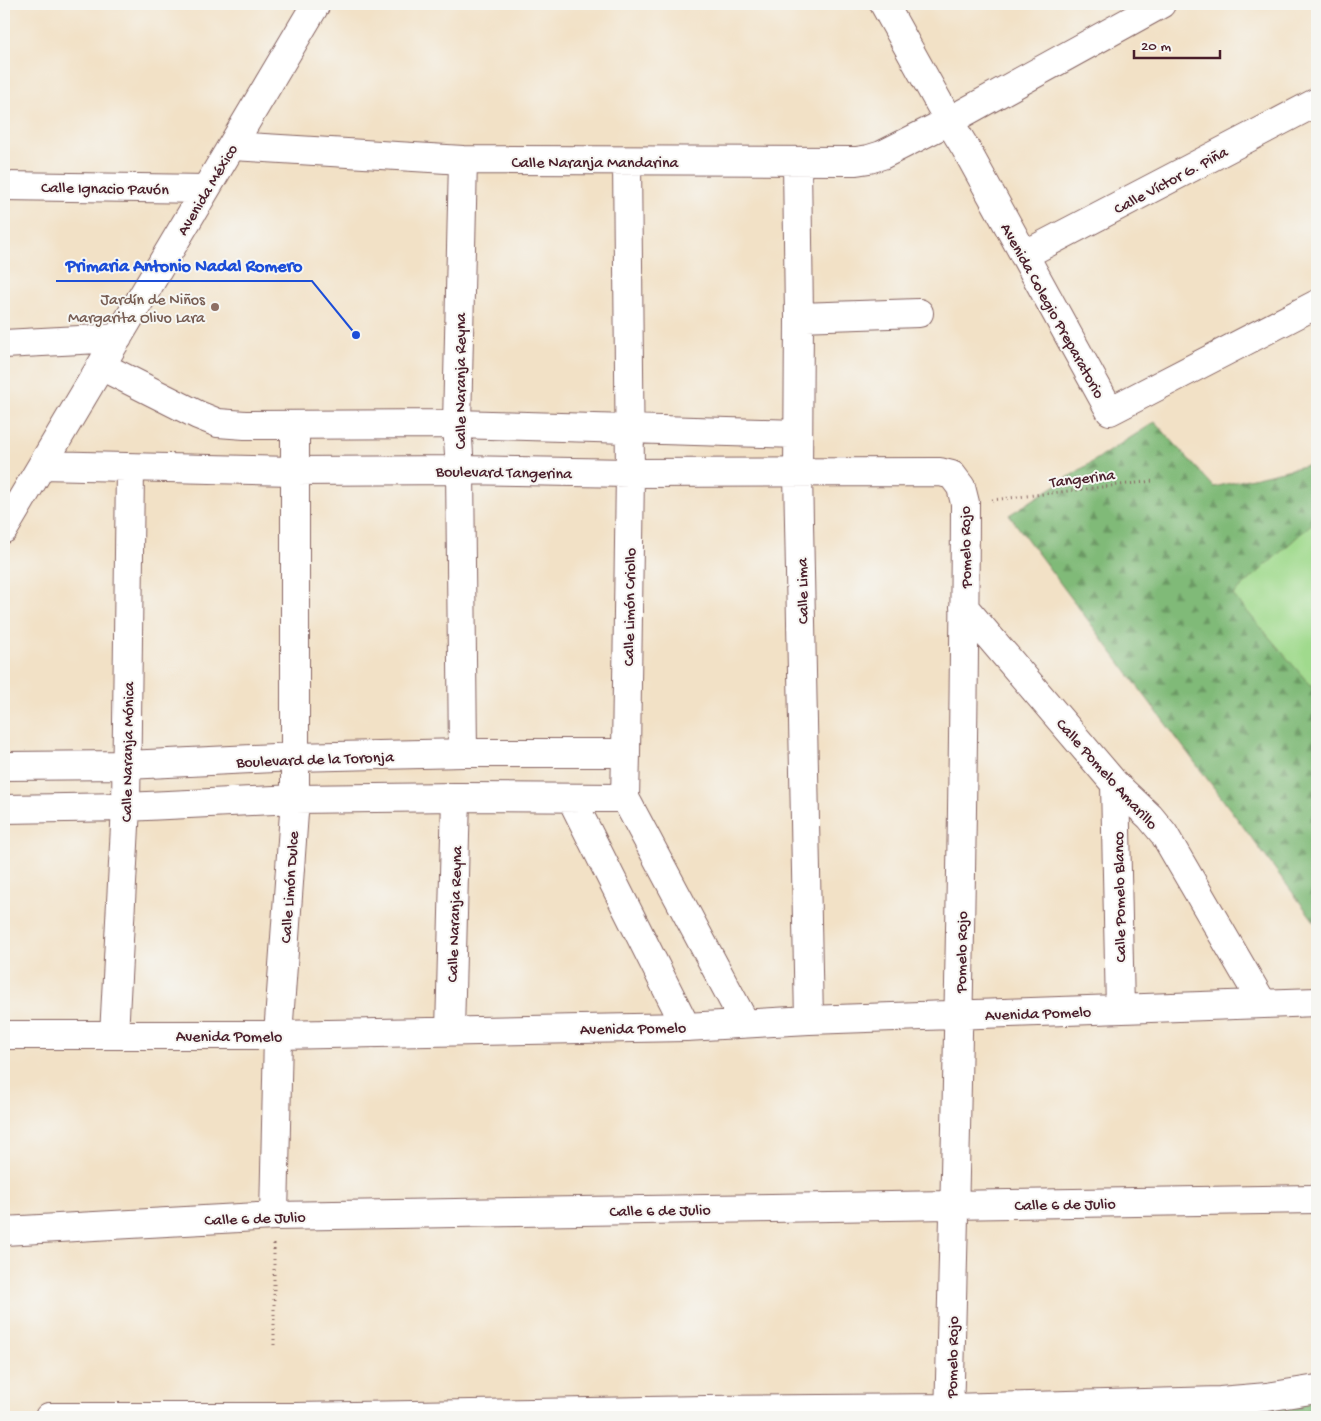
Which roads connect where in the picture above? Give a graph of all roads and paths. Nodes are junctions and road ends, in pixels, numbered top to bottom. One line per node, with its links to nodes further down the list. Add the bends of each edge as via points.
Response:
1 (316, 4): 6 (street, Avenida México)
2 (884, 4): 5 (street, Avenida Colegio Preparatorio)
3 (1161, 4): 5 (street, Calle Naranja Mandarina)
4 (1317, 102): 12 (street, Calle Víctor G. Piña)
5 (949, 121): 9 (street, Calle Naranja Mandarina, via 869,160); 12 (street, Avenida Colegio Preparatorio)
6 (232, 146): 7 (street, Calle Naranja Mandarina); 11 (street, Avenida México)
7 (463, 160): 8 (street, Calle Naranja Mandarina); 19 (street, Calle Naranja Reyna)
8 (627, 161): 9 (street, Calle Naranja Mandarina); 21 (street, Calle Limón Criollo)
9 (797, 162): 15 (street, Calle Lima)
10 (4, 186): 11 (street, Calle Ignacio Pavón)
11 (206, 190): 16 (street, Avenida México)
12 (1024, 255): 13 (street, Avenida Colegio Preparatorio, via 1110,412)
13 (1317, 304)
14 (919, 313): 15 (street)
15 (800, 317): 22 (street, Calle Lima)
16 (118, 338): 17 (street); 18 (street, Avenida México)
17 (4, 344)
18 (101, 366): 20 (street, via 218,423); 23 (street, Avenida México)
19 (457, 424): 20 (street); 21 (street); 25 (street, Calle Naranja Reyna)
20 (295, 425): 26 (street, Calle Limón Dulce)
21 (630, 428): 22 (street); 27 (street, Calle Limón Criollo)
22 (798, 434): 28 (street, Calle Lima)
23 (42, 465): 24 (street, Boulevard Tangerina); 32 (street, Avenida México)
24 (130, 468): 26 (street, Boulevard Tangerina); 37 (street, Calle Naranja Mónica)
25 (460, 470): 26 (street, Boulevard Tangerina); 27 (street, Boulevard Tangerina); 34 (street, Calle Naranja Reyna)
26 (294, 471): 36 (street, Calle Limón Dulce)
27 (630, 473): 28 (street, Boulevard Tangerina); 35 (street, Calle Limón Criollo)
28 (798, 473): 30 (street, Boulevard Tangerina, via 940,472 952,476); 50 (street, Calle Lima)
29 (1153, 481): 31 (path, Tangerina)
30 (961, 487): 33 (street, Pomelo Rojo, via 965,503)
31 (1013, 498)
32 (4, 529)
33 (964, 607): 39 (street, Calle Pomelo Amarillo); 49 (street, Pomelo Rojo)
34 (463, 753): 35 (street, Boulevard de la Toronja); 36 (street, Boulevard de la Toronja)
35 (626, 753): 42 (street, Calle Limón Criollo)
36 (295, 758): 37 (street, Boulevard de la Toronja); 43 (street, Calle Limón Dulce)
37 (126, 765): 38 (street, Boulevard de la Toronja); 44 (street, Calle Naranja Mónica)
38 (4, 766)
39 (1115, 784): 47 (street, Calle Pomelo Amarillo, via 1164,834); 48 (street, Calle Pomelo Blanco)
40 (456, 797): 41 (street); 43 (street); 53 (street, Calle Naranja Reyna)
41 (572, 798): 42 (street); 52 (street)
42 (625, 798): 51 (street, Calle Limón Criollo)
43 (294, 799): 44 (street); 56 (street, Calle Limón Dulce)
44 (126, 807): 45 (street); 55 (street, Calle Naranja Mónica)
45 (4, 809)
46 (1317, 1002): 47 (street, Avenida Pomelo)
47 (1263, 1004): 48 (street, Avenida Pomelo)
48 (1120, 1009): 49 (street, Avenida Pomelo)
49 (959, 1015): 50 (street, Avenida Pomelo); 58 (street, Pomelo Rojo)
50 (809, 1020): 51 (street, Avenida Pomelo)
51 (745, 1023): 52 (street, Avenida Pomelo)
52 (686, 1027): 53 (street, Avenida Pomelo)
53 (450, 1031): 56 (street, Avenida Pomelo)
54 (4, 1035): 55 (street, Avenida Pomelo)
55 (114, 1035): 56 (street, Avenida Pomelo)
56 (278, 1035): 59 (street, Calle Limón Dulce)
57 (1317, 1199): 58 (street, Calle 6 de Julio)
58 (954, 1205): 59 (street, Calle 6 de Julio); 63 (street, Pomelo Rojo)
59 (274, 1216): 60 (street, Calle 6 de Julio); 61 (path)
60 (4, 1231)
61 (274, 1349)
62 (1317, 1389): 63 (street, via 1220,1400)
63 (949, 1413): 64 (street)
64 (706, 1414): 65 (street)
65 (48, 1417)

